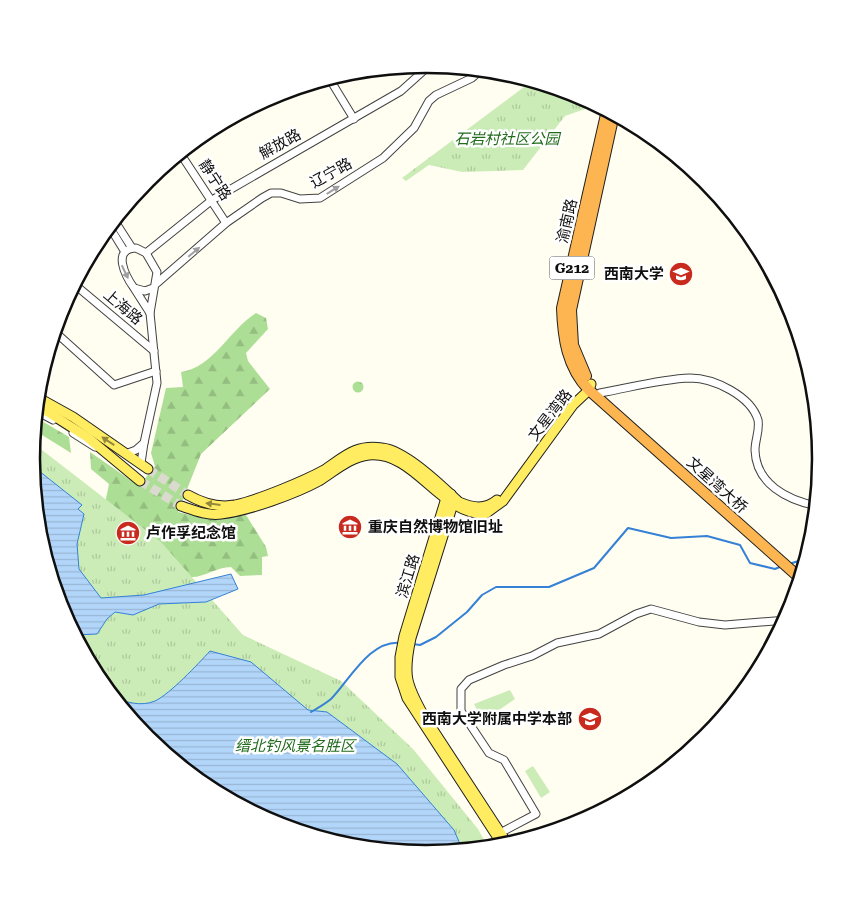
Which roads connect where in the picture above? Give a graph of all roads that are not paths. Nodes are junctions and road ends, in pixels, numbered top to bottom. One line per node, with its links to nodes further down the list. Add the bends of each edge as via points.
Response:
1 (421, 73): 5 (street, 解放路, via 400,91)
2 (474, 76): 9 (street, 辽宁路, one-way to 2, via 271,193 300,199 320,198 383,158 414,128 436,95)
3 (333, 84): 5 (street)
4 (605, 117): 21 (highway, 渝南路 / G212, via 562,308 565,346 571,363)
5 (354, 118): 8 (street, 解放路)
6 (612, 121): 21 (highway, 渝南路 / G212, via 571,310 574,345)
7 (184, 159): 8 (street, 静宁路)
8 (212, 200): 9 (street, 静宁路); 13 (street, 解放路)
9 (226, 223): 14 (street, 辽宁路, one-way to 9)
10 (118, 227): 12 (street)
11 (114, 233): 12 (street)
12 (129, 250): 13 (street, via 141,249); 15 (street, one-way to 15, via 122,264)
13 (146, 253): 14 (street, via 157,272)
14 (155, 285): 15 (street, via 145,291); 17 (street)
15 (134, 288): 17 (street)
16 (80, 289): 19 (street, 上海路)
17 (150, 313): 19 (street)
18 (60, 337): 20 (street, via 114,385)
19 (154, 351): 20 (street)
20 (156, 371): 27 (street, via 157,383)
21 (588, 387): 22 (highway, 渝南路 / G212); 25 (highway, 渝南路 / G212); 33 (main road, 文星湾路, via 572,398 493,503 470,506)
22 (600, 393): 25 (highway, 渝南路 / G212); 34 (street, via 692,378 729,389 750,406 758,420 756,464 764,480 787,496)
23 (44, 401): 29 (main road, one-way to 23)
24 (43, 409): 28 (main road, via 87,436)
25 (615, 410): 36 (highway, 文星湾大桥 / G212); 37 (highway, 文星湾大桥 / G212)
26 (43, 415): 28 (street)
27 (144, 442): 29 (street); 30 (street)
28 (102, 450): 31 (main road)
29 (128, 453): 30 (main road)
30 (145, 466)
31 (140, 481)
32 (188, 495): 33 (main road, 文星湾路, one-way to 32, via 403,456 371,447 342,456 313,475 235,505 201,502)
33 (450, 499): 35 (main road, 文星湾路, via 394,459 371,455 348,461 298,491 236,511 220,515); 39 (main road, 滨江路, via 422,589 406,658)
34 (810, 504)
35 (181, 506)
36 (797, 569)
37 (795, 574)
38 (777, 621): 40 (street, via 726,625 699,622 651,609 599,634 557,643 469,680 461,689 462,711 489,753 504,760 536,814)
39 (409, 697): 40 (main road, 滨江路); 41 (main road, 滨江路)
40 (500, 833): 42 (main road, 滨江路)
41 (499, 839)
42 (504, 839)

